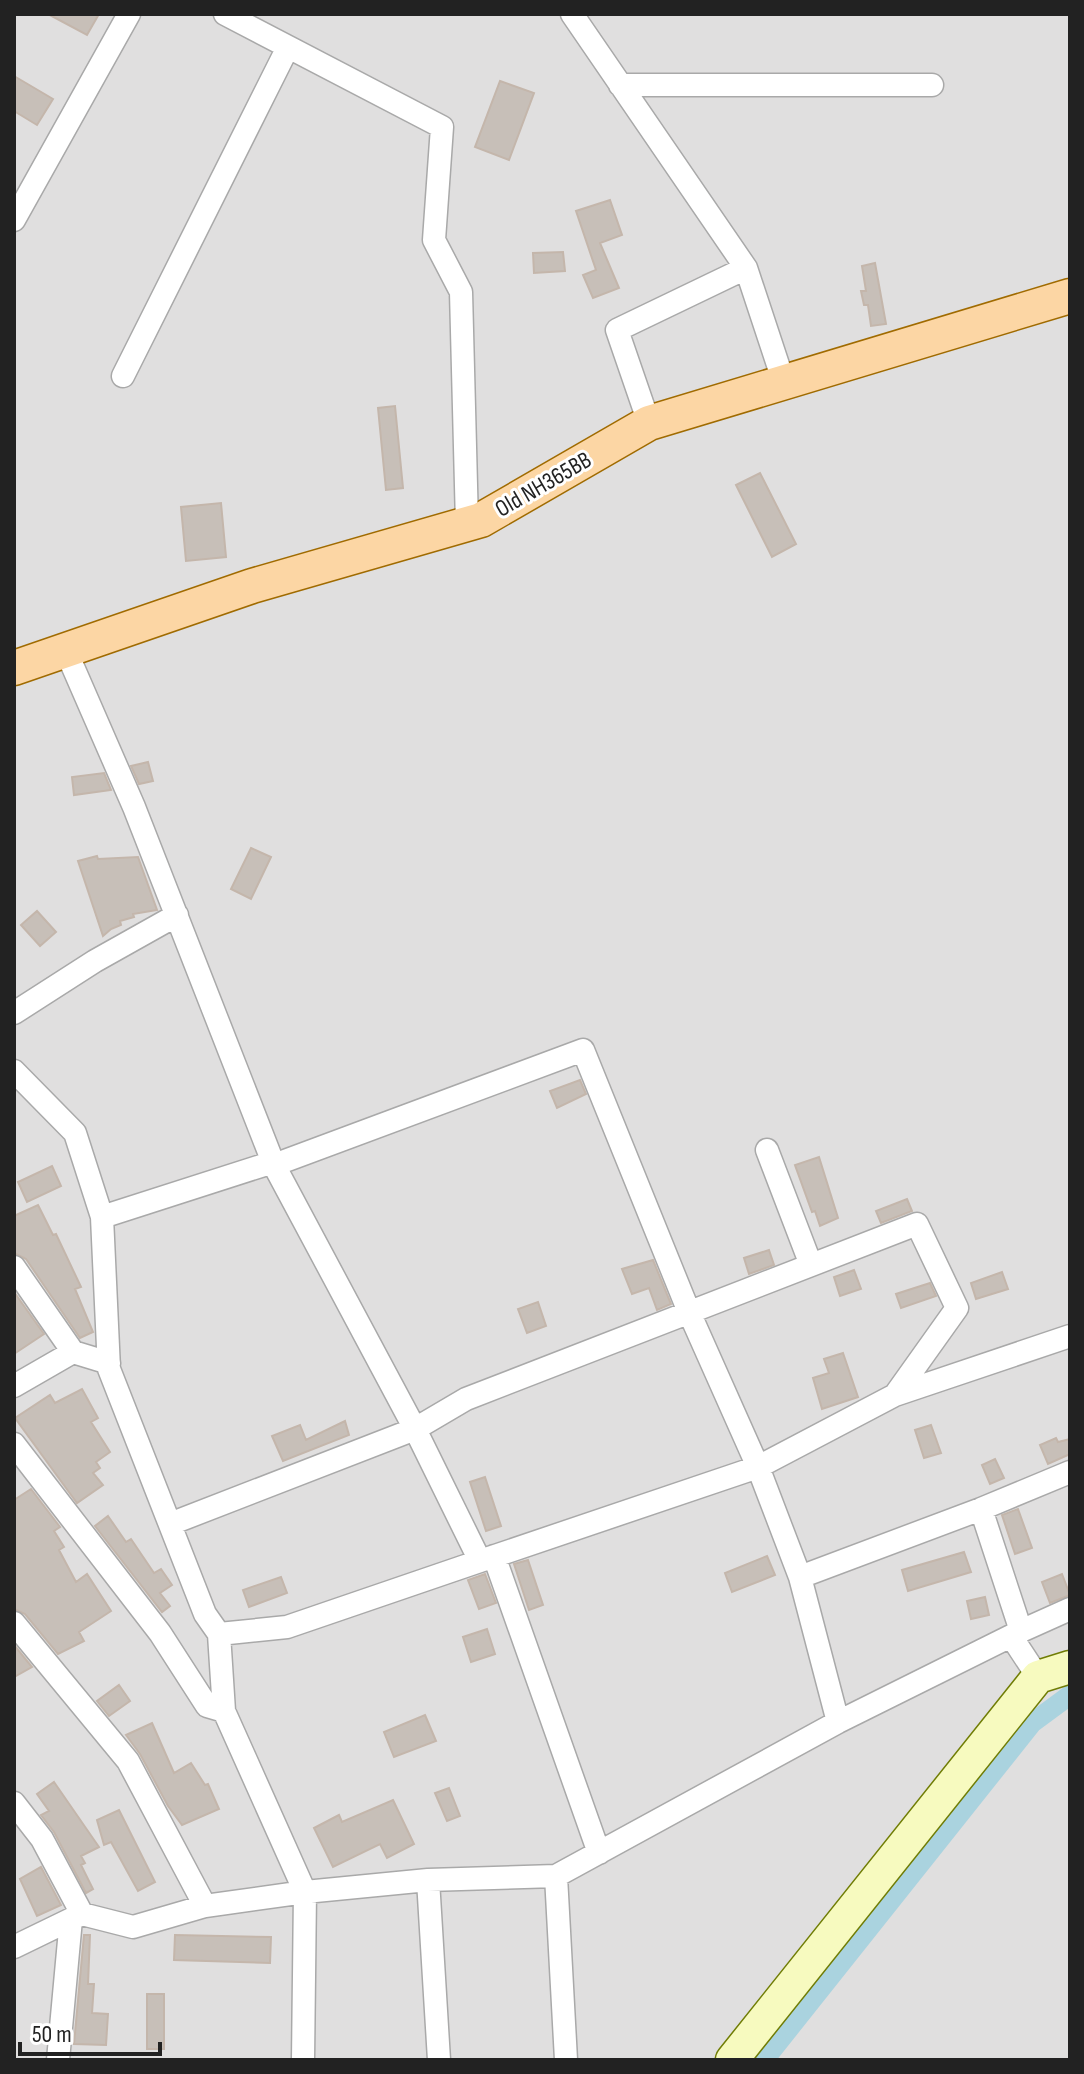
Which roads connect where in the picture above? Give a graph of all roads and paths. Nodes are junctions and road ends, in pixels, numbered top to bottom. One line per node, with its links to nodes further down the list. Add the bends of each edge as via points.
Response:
1 (129, 14): 7 (street)
2 (225, 14): 4 (street)
3 (572, 14): 5 (street)
4 (288, 47): 10 (street); 13 (street, via 442,127 434,240 461,292)
5 (620, 85): 6 (street); 8 (street)
6 (932, 85)
7 (14, 220)
8 (746, 268): 11 (street); 12 (street, via 617,330)
9 (1070, 296): 11 (main road, Old NH365BB)
10 (123, 376)
11 (784, 383): 12 (main road, Old NH365BB)
12 (649, 423): 13 (main road, Old NH365BB)
13 (467, 524): 14 (main road, Old NH365BB, via 252,586)
14 (66, 651): 15 (main road, Old NH365BB); 16 (street)
15 (14, 668)
16 (177, 915): 17 (street); 20 (street)
17 (14, 1013)
18 (14, 1071): 21 (street, via 75,1133)
19 (767, 1150): 22 (street)
20 (274, 1165): 21 (street); 24 (street, via 583,1050); 30 (street)
21 (102, 1217): 27 (street)
22 (811, 1265): 24 (street); 29 (street, via 917,1224 957,1308)
23 (14, 1267): 26 (street)
24 (689, 1312): 30 (street, via 466,1399); 32 (street)
25 (1070, 1336): 29 (street)
26 (73, 1352): 27 (street); 28 (street)
27 (109, 1363): 35 (street)
28 (14, 1386)
29 (895, 1395): 32 (street)
30 (415, 1429): 35 (street); 36 (street)
31 (14, 1444): 44 (street, via 160,1633 207,1706)
32 (758, 1467): 36 (street); 37 (street)
33 (1070, 1472): 34 (street)
34 (981, 1509): 37 (street); 40 (street)
35 (170, 1524): 41 (street, via 205,1614)
36 (487, 1558): 41 (street, via 287,1627); 47 (street)
37 (800, 1577): 45 (street)
38 (1070, 1609): 40 (street)
39 (14, 1623): 51 (street, via 128,1761)
40 (1016, 1633): 43 (street); 45 (street)
41 (219, 1634): 44 (street)
42 (1070, 1667): 43 (street)
43 (1038, 1677): 58 (street)
44 (224, 1711): 50 (street)
45 (838, 1722): 47 (street)
46 (14, 1803): 52 (street, via 42,1839)
47 (599, 1853): 48 (street)
48 (556, 1876): 49 (street); 57 (street)
49 (428, 1880): 50 (street); 56 (street)
50 (305, 1892): 51 (street); 55 (street)
51 (205, 1906): 52 (street, via 133,1927)
52 (77, 1917): 53 (street); 54 (street)
53 (14, 1947)
54 (58, 2060)
55 (303, 2060)
56 (439, 2060)
57 (566, 2060)
58 (732, 2060)

